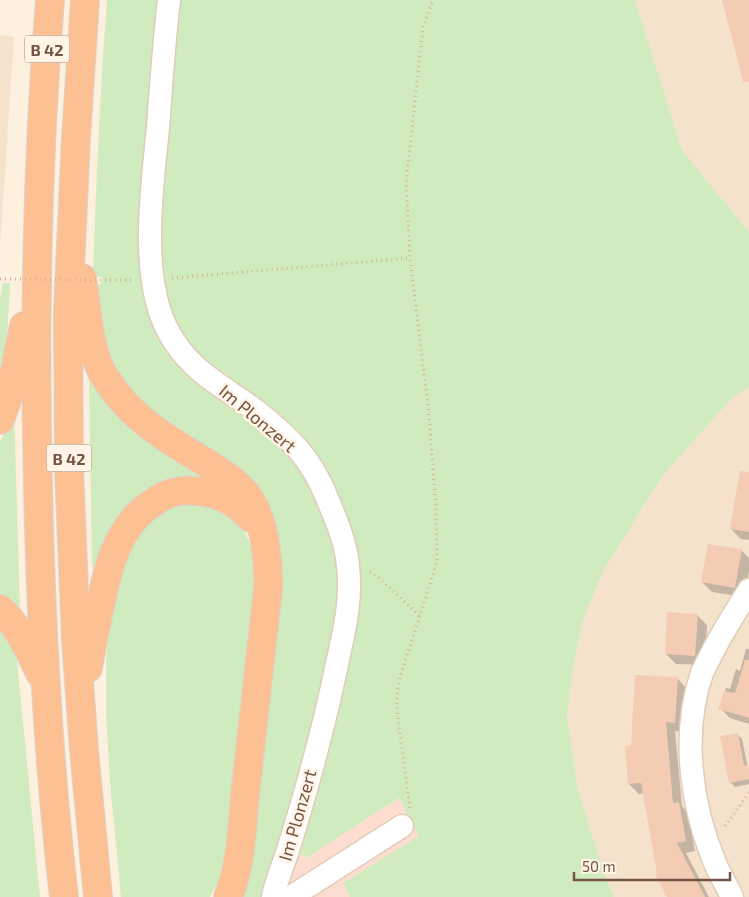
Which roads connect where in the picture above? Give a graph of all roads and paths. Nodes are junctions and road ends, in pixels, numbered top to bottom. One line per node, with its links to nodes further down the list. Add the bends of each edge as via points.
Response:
1 (50, 0): 7 (highway, B 42)
2 (85, 0): 5 (highway, B 42)
3 (169, 0): 9 (street, Im Plonzert, via 151,211)
4 (432, 0): 6 (path, via 423,28 406,183)
5 (73, 213): 11 (highway, via 93,347 101,371 127,407 154,430 229,478 247,494); 17 (highway, B 42, via 68,311 69,468)
6 (410, 258): 9 (path); 15 (path, via 429,414 437,536 437,559)
7 (37, 261): 10 (highway, via 16,370); 16 (highway, B 42, via 36,414)
8 (0, 278): 9 (path, bridge)
9 (154, 280): 12 (street, Im Plonzert, via 168,330 190,362 266,420 304,457 326,495 343,541)
10 (0, 420)
11 (264, 538): 17 (highway, via 246,512 236,504 207,492 176,492 145,507 122,534 106,575); 23 (highway, via 268,589 237,864)
12 (348, 566): 15 (path, via 367,570 378,577); 24 (street, Im Plonzert, via 348,612 335,676)
13 (749, 590): 20 (street, via 702,672 693,709 690,751 693,786)
14 (0, 609): 16 (highway, via 17,629)
15 (420, 616): 19 (path, via 397,694 410,807)
16 (45, 685): 21 (highway, B 42)
17 (81, 704): 22 (highway, B 42)
18 (749, 793): 20 (path)
19 (402, 826): 25 (street)
20 (710, 846): 26 (street)
21 (64, 897)
22 (98, 897)
23 (228, 897)
24 (273, 897)
25 (291, 897)
26 (732, 897)

